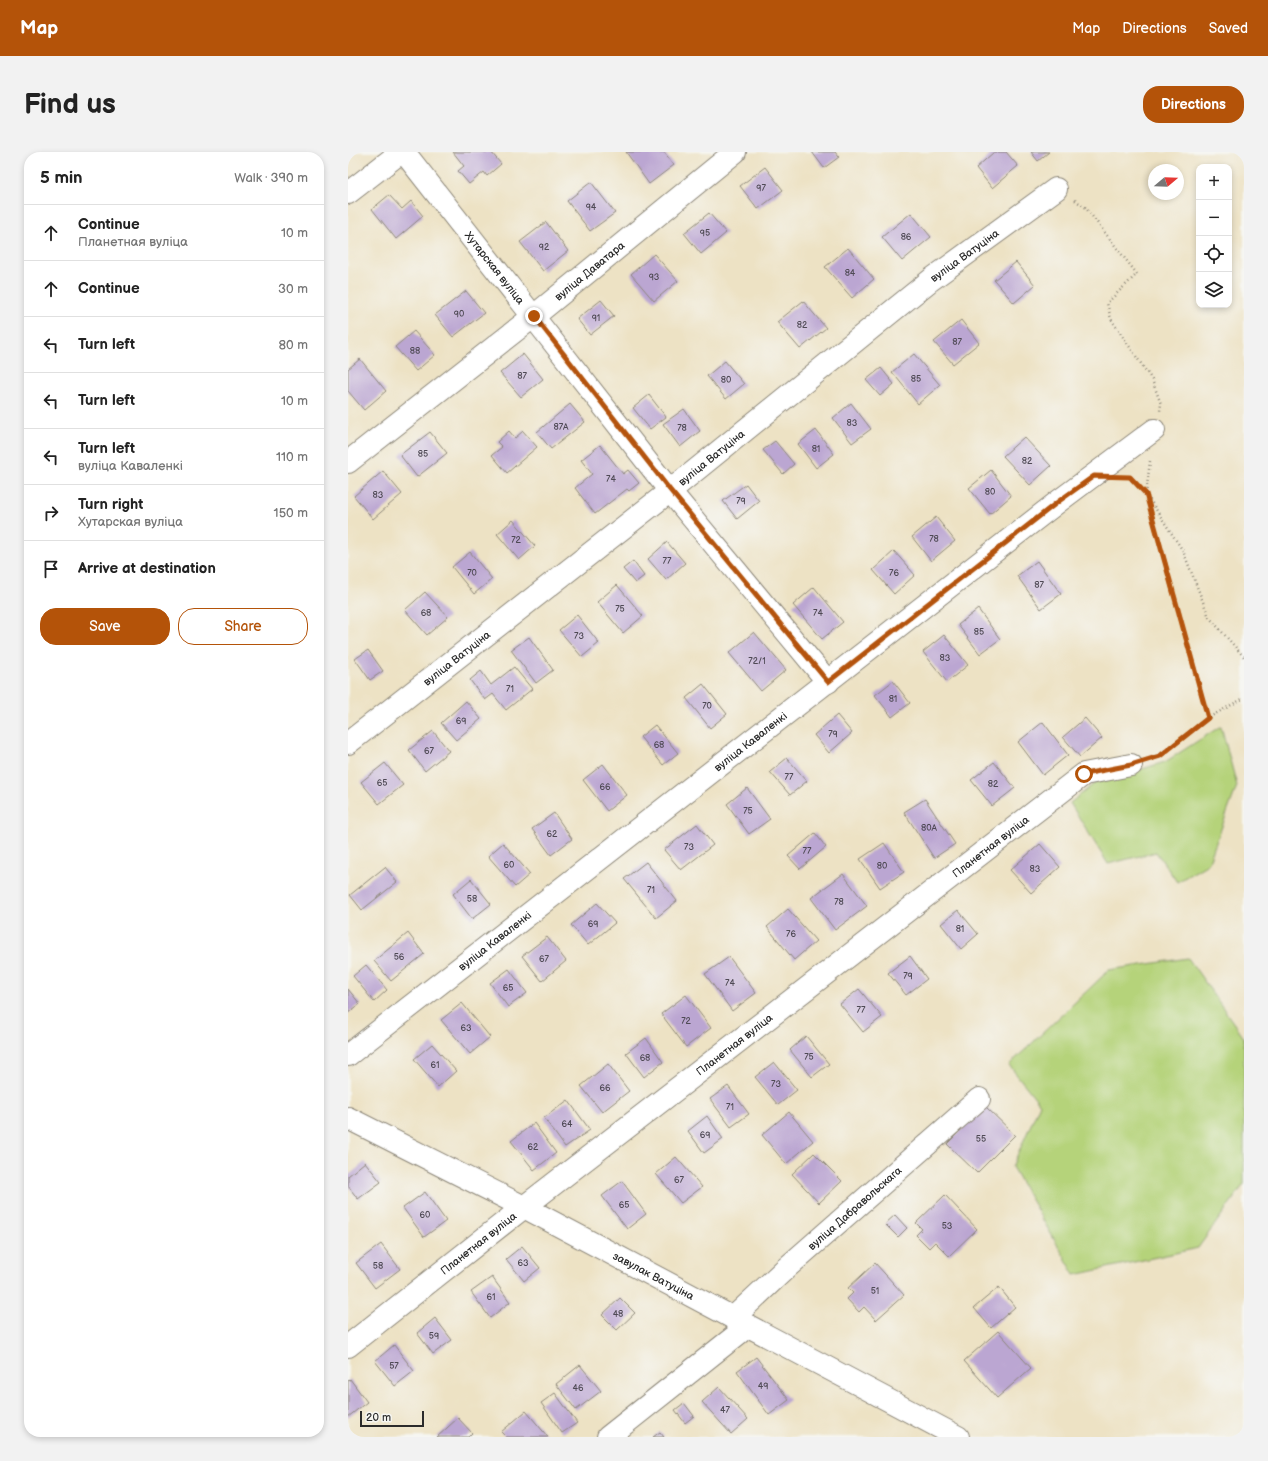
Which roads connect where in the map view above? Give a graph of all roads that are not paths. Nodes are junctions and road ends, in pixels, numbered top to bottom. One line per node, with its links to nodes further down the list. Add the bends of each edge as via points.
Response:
1 (403, 152): 4 (street); 5 (street, Хутарская вуліца)
2 (735, 152): 5 (street, вуліца Даватара)
3 (1056, 189): 8 (street, вуліца Ватуціна, via 932,279)
4 (348, 193)
5 (534, 316): 7 (street, вуліца Даватара); 8 (street, Хутарская вуліца)
6 (1154, 430): 9 (street, вуліца Каваленкі)
7 (348, 462)
8 (670, 490): 9 (street, Хутарская вуліца); 10 (street, вуліца Ватуціна)
9 (828, 682): 12 (street, вуліца Каваленкі)
10 (348, 743)
11 (1131, 765): 15 (street, Планетная вуліца, via 1084,774)
12 (348, 1055)
13 (979, 1099): 16 (street, вуліца Дабравольскага, via 784,1270)
14 (348, 1118): 15 (street, завулак Ватуціна)
15 (524, 1207): 16 (street, завулак Ватуціна); 17 (street, Планетная вуліца)
16 (741, 1322): 18 (street, вуліца Дабравольскага); 19 (street, завулак Ватуціна)
17 (348, 1346)
18 (608, 1437)
19 (958, 1437)

